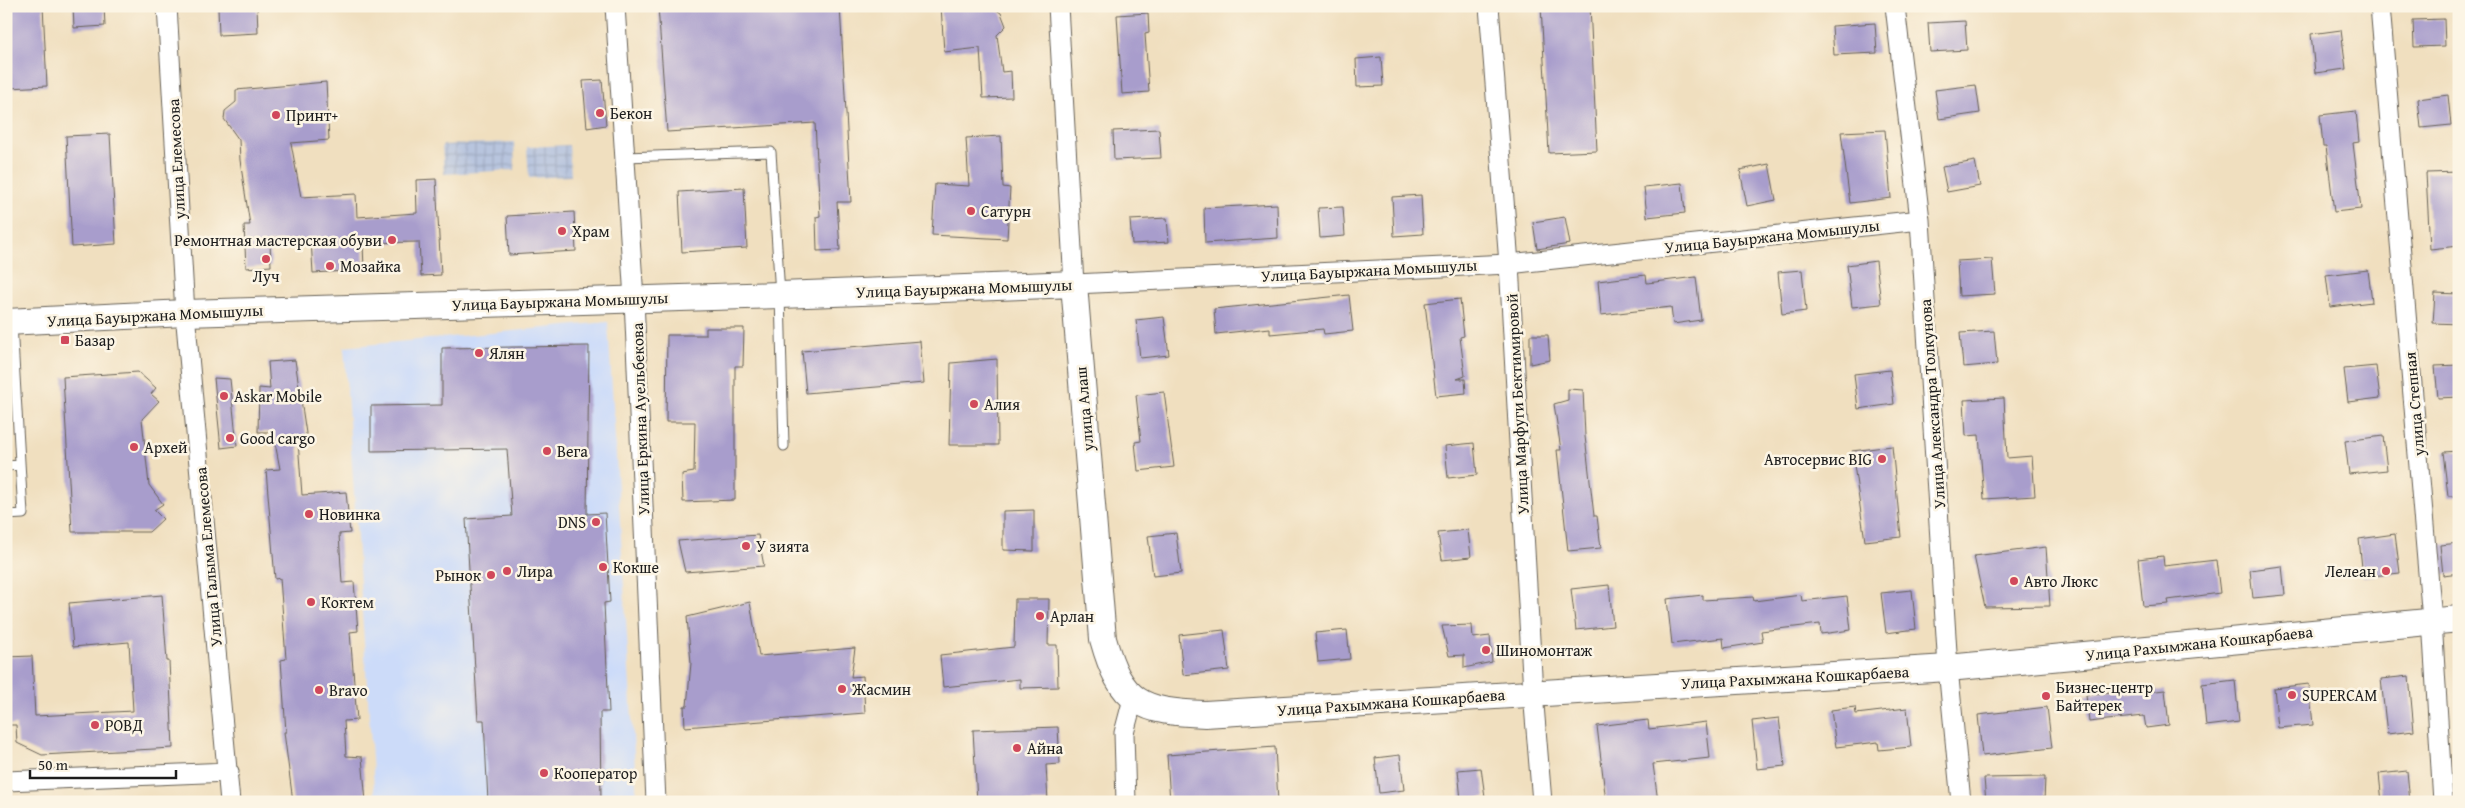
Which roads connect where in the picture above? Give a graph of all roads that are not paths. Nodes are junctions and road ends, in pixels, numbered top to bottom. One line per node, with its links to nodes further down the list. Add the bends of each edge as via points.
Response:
1 (167, 6): 13 (street, улица Елемесова)
2 (615, 6): 7 (street, Улица Еркина Ауельбекова)
3 (1058, 6): 10 (street, улица Алаш)
4 (1489, 6): 9 (street, Улица Марфуги Бектимировой)
5 (1895, 6): 8 (street, Улица Александра Толкунова)
6 (2380, 6): 20 (street, улица Степная)
7 (625, 157): 11 (lane, via 771,152); 12 (street, Улица Еркина Ауельбекова)
8 (1920, 220): 9 (street, Улица Бауыржана Момышулы); 21 (street, Улица Александра Толкунова)
9 (1510, 264): 10 (street, Улица Бауыржана Момышулы); 22 (street, Улица Марфуги Бектимировой)
10 (1074, 284): 11 (street, Улица Бауыржана Момышулы); 23 (street, улица Алаш, via 1103,640 1109,662)
11 (780, 295): 12 (street, Улица Бауыржана Момышулы); 15 (lane)
12 (634, 299): 13 (street, Улица Бауыржана Момышулы); 27 (street, Улица Еркина Ауельбекова)
13 (185, 312): 14 (street, Улица Бауыржана Момышулы); 24 (street, Улица Галыма Елемесова)
14 (9, 322): 16 (lane)
15 (784, 446)
16 (20, 465): 17 (lane); 18 (lane, via 23,514)
17 (6, 466)
18 (6, 516)
19 (2459, 619): 20 (street, Улица Рахымжана Кошкарбаева)
20 (2432, 620): 21 (street, Улица Рахымжана Кошкарбаева); 31 (street, улица Степная)
21 (1948, 668): 22 (street, Улица Рахымжана Кошкарбаева); 30 (street, Улица Александра Толкунова)
22 (1533, 693): 23 (street, Улица Рахымжана Кошкарбаева, via 1206,714 1175,713 1148,707); 29 (street, Улица Марфуги Бектимировой)
23 (1133, 699): 28 (street, via 1124,733)
24 (229, 772): 25 (street); 26 (street, Улица Галыма Елемесова)
25 (6, 780)
26 (230, 802)
27 (656, 802)
28 (1126, 802)
29 (1542, 802)
30 (1961, 802)
31 (2443, 802)

